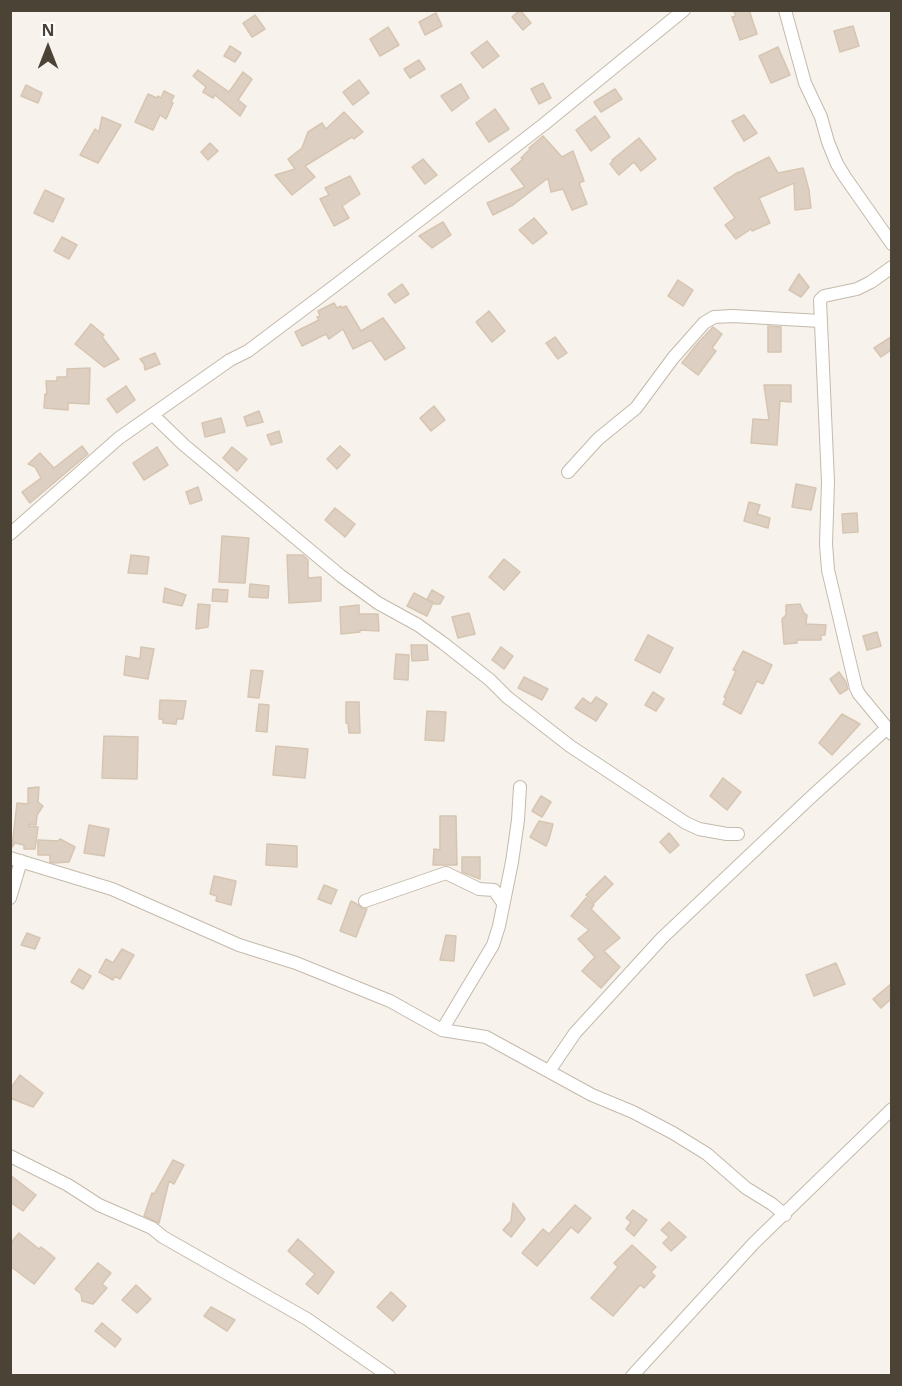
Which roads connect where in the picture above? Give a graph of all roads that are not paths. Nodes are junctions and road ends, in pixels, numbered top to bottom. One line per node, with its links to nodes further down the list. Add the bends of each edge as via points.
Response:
1 (684, 10): 6 (street, via 346,277 248,351)
2 (785, 10): 3 (street, via 805,83 837,164)
3 (891, 244)
4 (891, 267): 5 (street, via 857,289 821,298)
5 (820, 321): 7 (street, via 714,317 673,358 636,408 598,439); 9 (street, via 828,570 856,688)
6 (153, 415): 8 (street, via 119,438); 11 (street, via 341,576 443,643 570,746 686,823 699,829)
7 (568, 472)
8 (10, 534)
9 (889, 732): 17 (street, via 810,798 662,938 575,1033)
10 (520, 787): 15 (street)
11 (738, 834)
12 (16, 859): 13 (street); 16 (street, via 112,889 239,945 390,1001)
13 (10, 898)
14 (365, 901): 15 (street, via 446,873 479,889 494,890)
15 (504, 903): 16 (street, via 493,945)
16 (442, 1030): 17 (street, via 486,1037)
17 (549, 1071): 20 (street, via 682,1138)
18 (891, 1109): 20 (street)
19 (10, 1156): 21 (street, via 69,1185 99,1205 152,1228 307,1319)
20 (785, 1215): 22 (street)
21 (389, 1376)
22 (632, 1376)

